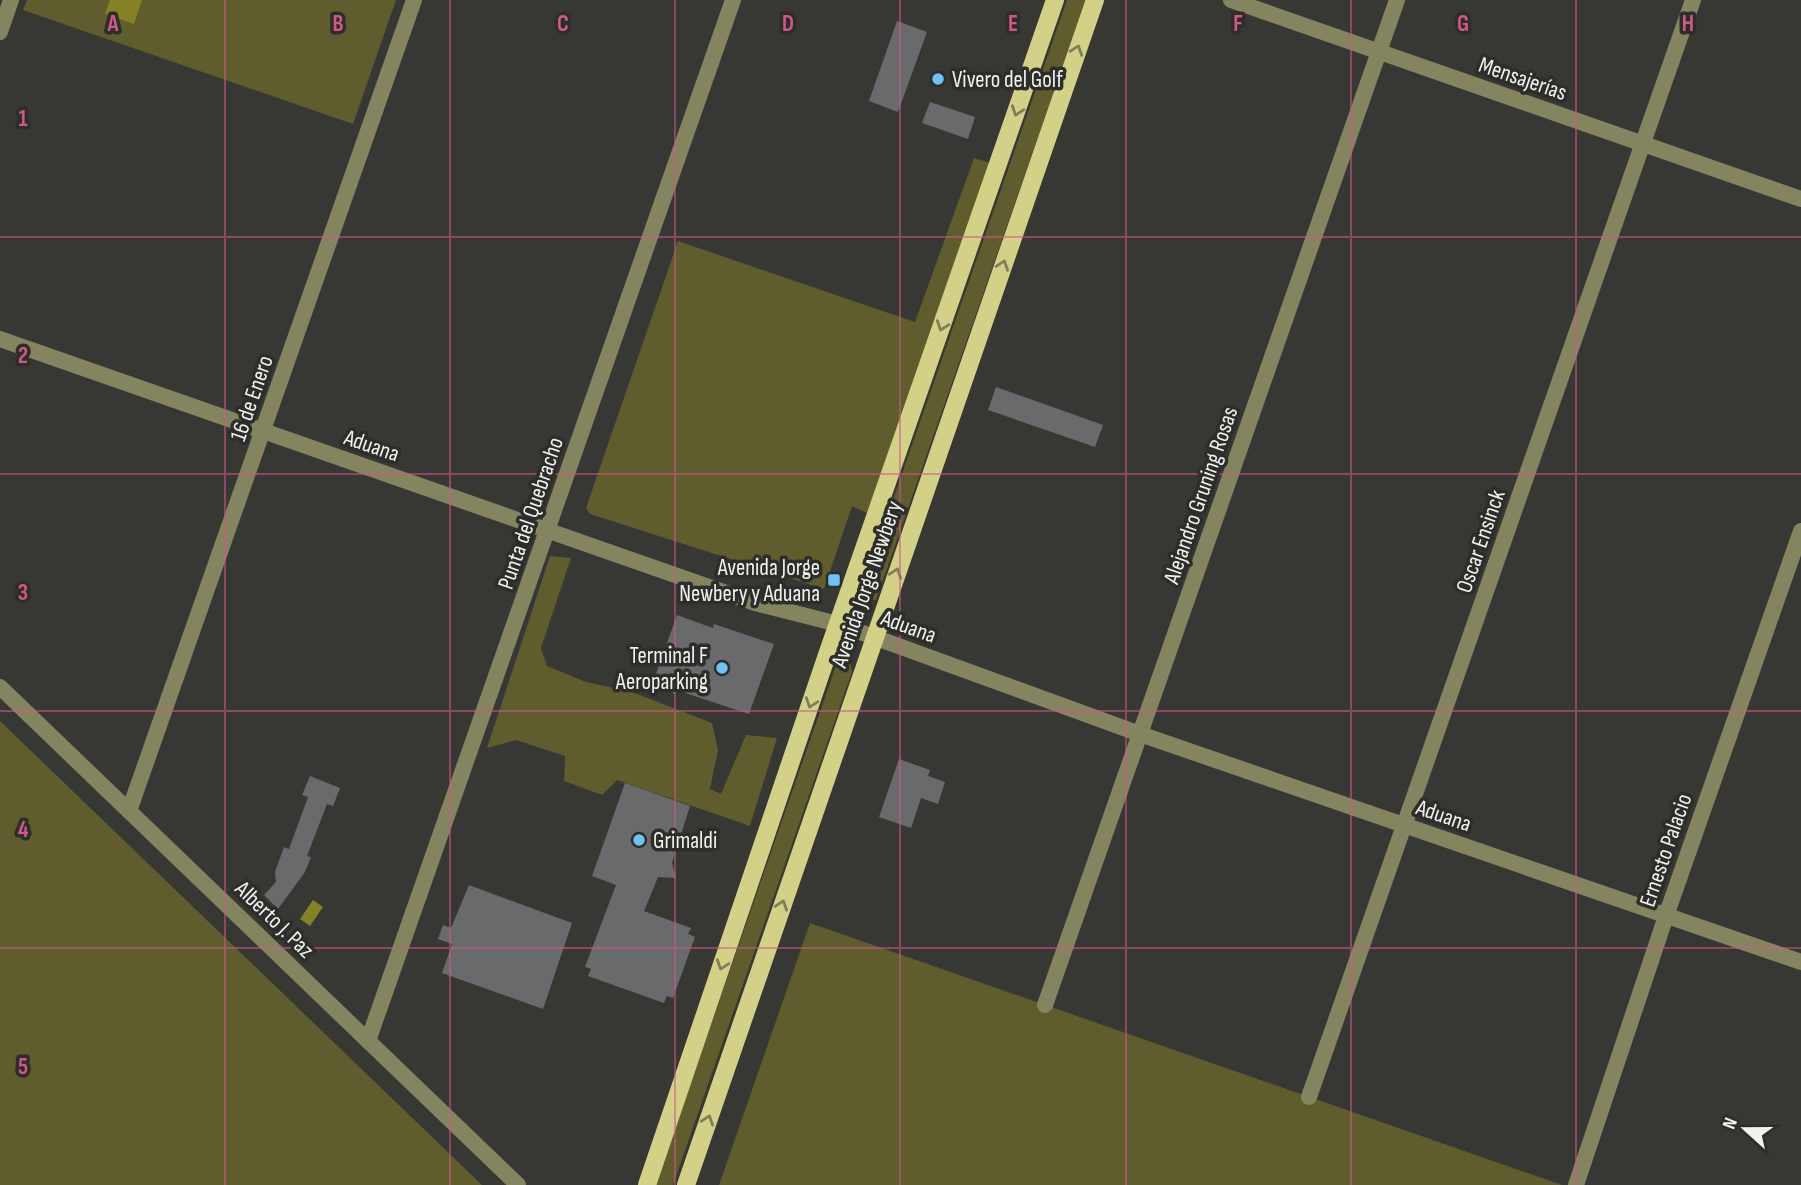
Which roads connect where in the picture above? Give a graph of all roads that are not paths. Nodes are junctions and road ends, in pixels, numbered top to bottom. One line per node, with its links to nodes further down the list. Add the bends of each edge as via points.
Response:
1 (11, 0): 9 (street)
2 (414, 0): 14 (street, 16 de Enero)
3 (733, 0): 15 (street, Punta del Quebracho)
4 (1055, 0): 17 (main road, Avenida Jorge Newbery, one-way to 17)
5 (1095, 0): 18 (main road, Avenida Jorge Newbery, one-way to 5)
6 (1231, 0): 10 (street, Mensajerías)
7 (1397, 0): 10 (street, Alejandro Gruning Rosas)
8 (1693, 0): 11 (street, Oscar Ensinck)
9 (0, 32)
10 (1379, 52): 11 (street, Mensajerías); 20 (street, Alejandro Gruning Rosas)
11 (1643, 144): 12 (street, Mensajerías); 22 (street, Oscar Ensinck)
12 (1801, 199)
13 (0, 339): 14 (street, Aduana)
14 (264, 430): 15 (street, Aduana); 21 (street, 16 de Enero)
15 (548, 531): 17 (street, Aduana, via 755,603); 26 (street, Punta del Quebracho)
16 (1801, 531): 23 (street, Ernesto Palacio)
17 (838, 624): 18 (street, Aduana); 29 (main road, Avenida Jorge Newbery, one-way to 29)
18 (874, 637): 20 (street, Aduana); 30 (main road, Avenida Jorge Newbery, one-way to 18)
19 (0, 687): 21 (street, Alberto J. Paz)
20 (1140, 734): 22 (street, Aduana); 25 (street, Alejandro Gruning Rosas)
21 (129, 811): 26 (street, Alberto J. Paz)
22 (1405, 825): 23 (street, Aduana); 27 (street, Oscar Ensinck)
23 (1666, 916): 24 (street, Aduana); 31 (street, Ernesto Palacio)
24 (1801, 962)
25 (1045, 1005)
26 (368, 1041): 28 (street, Alberto J. Paz)
27 (1309, 1097)
28 (518, 1185)
29 (647, 1185)
30 (686, 1185)
31 (1576, 1185)

